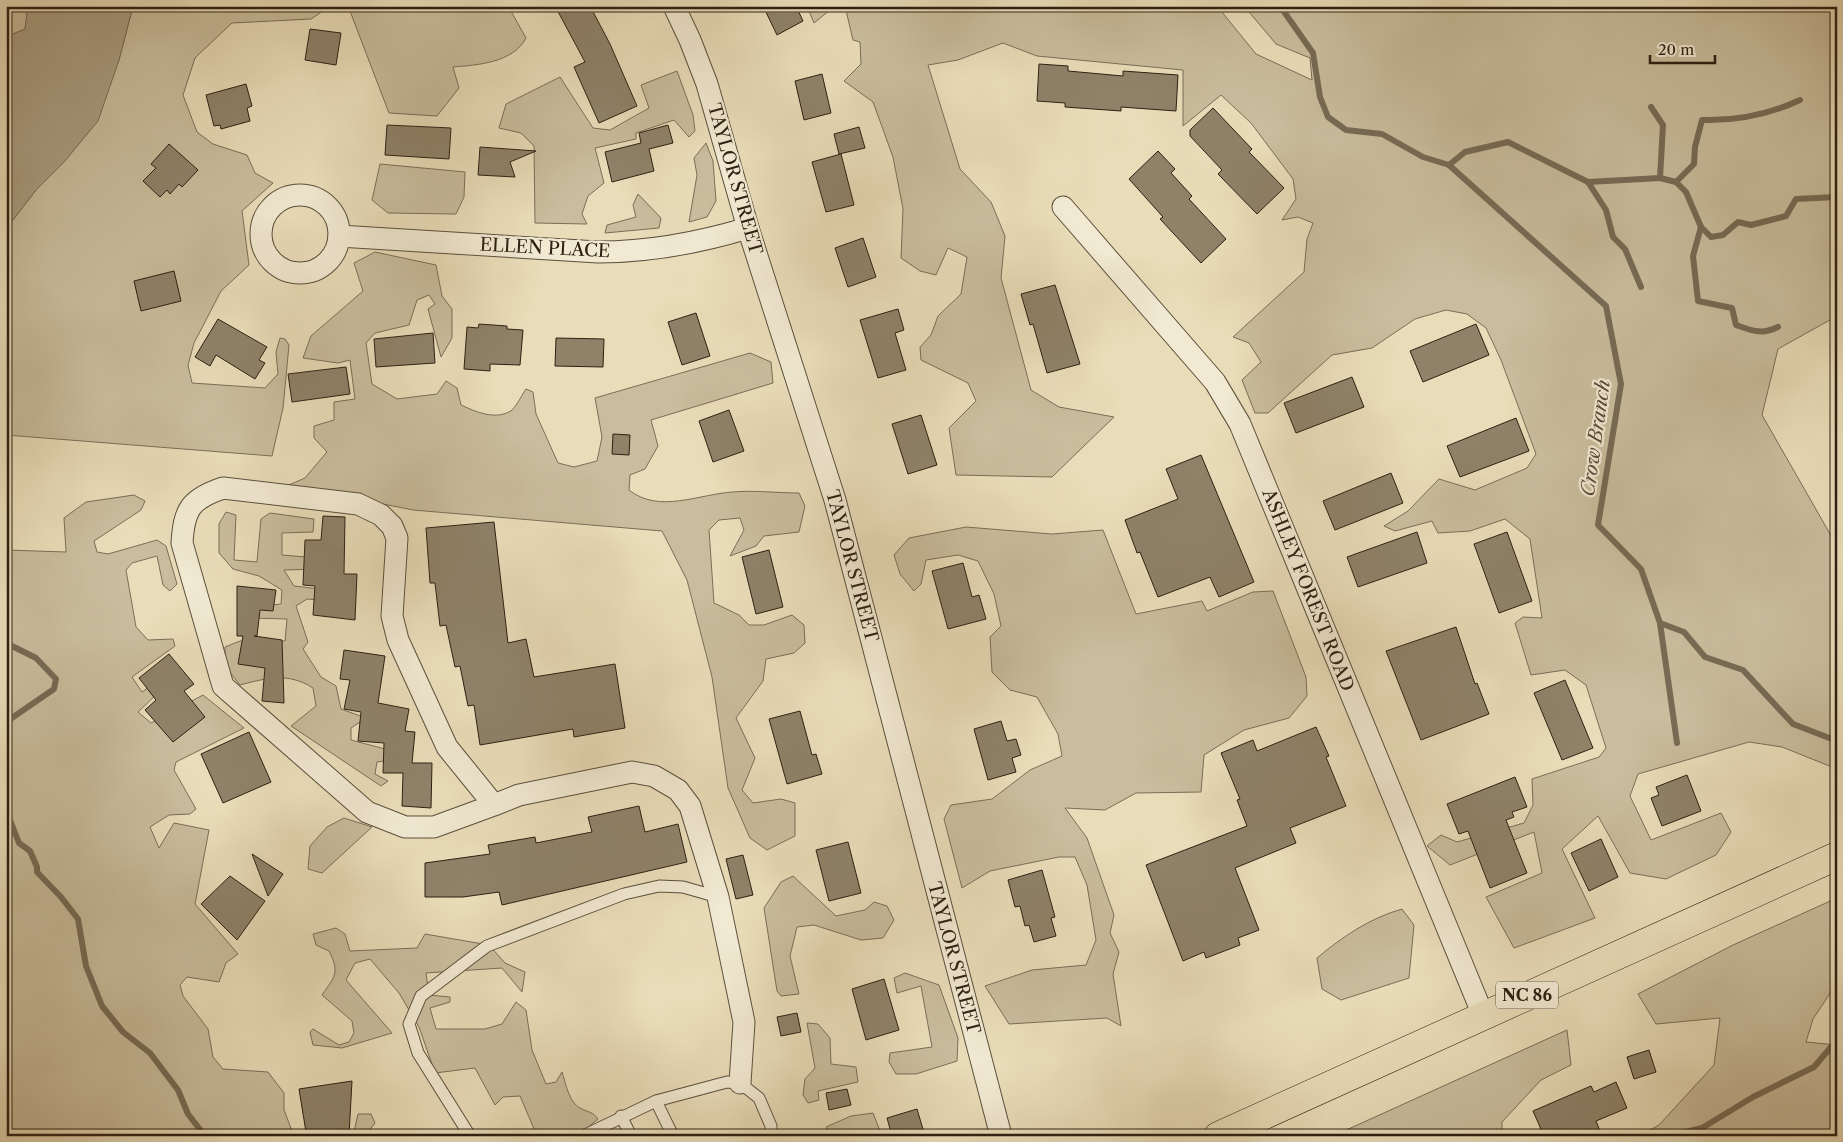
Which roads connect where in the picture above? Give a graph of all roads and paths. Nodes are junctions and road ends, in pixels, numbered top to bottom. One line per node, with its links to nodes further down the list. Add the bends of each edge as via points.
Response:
1 (674, 6): 3 (street, TAYLOR STREET, via 706,84)
2 (1063, 207): 8 (street, ASHLEY FOREST ROAD, via 1215,382 1240,424)
3 (748, 228): 4 (street, ELLEN PLACE, via 707,241 634,252); 18 (street, TAYLOR STREET, via 835,500)
4 (339, 236)
5 (494, 805): 5 (street, via 447,747 398,640 392,616 397,538 387,520 358,504 223,488 204,495 189,508 183,521 182,543 223,686 367,812 405,827 434,827); 7 (street, via 519,795 604,776 632,772 654,776 678,790 690,806)
6 (1837, 856): 8 (main road, NC 86)
7 (718, 897): 9 (street, via 744,1022); 13 (lane, via 683,887 659,886 624,894 488,946 421,996 409,1024 418,1054)
8 (1483, 1015): 19 (main road, NC 86)
9 (740, 1082): 10 (lane, via 727,1082); 17 (lane, via 759,1098 771,1126)
10 (656, 1101): 11 (lane); 16 (lane)
11 (622, 1116): 12 (lane); 15 (lane)
12 (600, 1132): 14 (lane)
13 (470, 1136)
14 (583, 1136)
15 (631, 1136)
16 (673, 1136)
17 (771, 1136)
18 (1000, 1136)
19 (1218, 1136)

